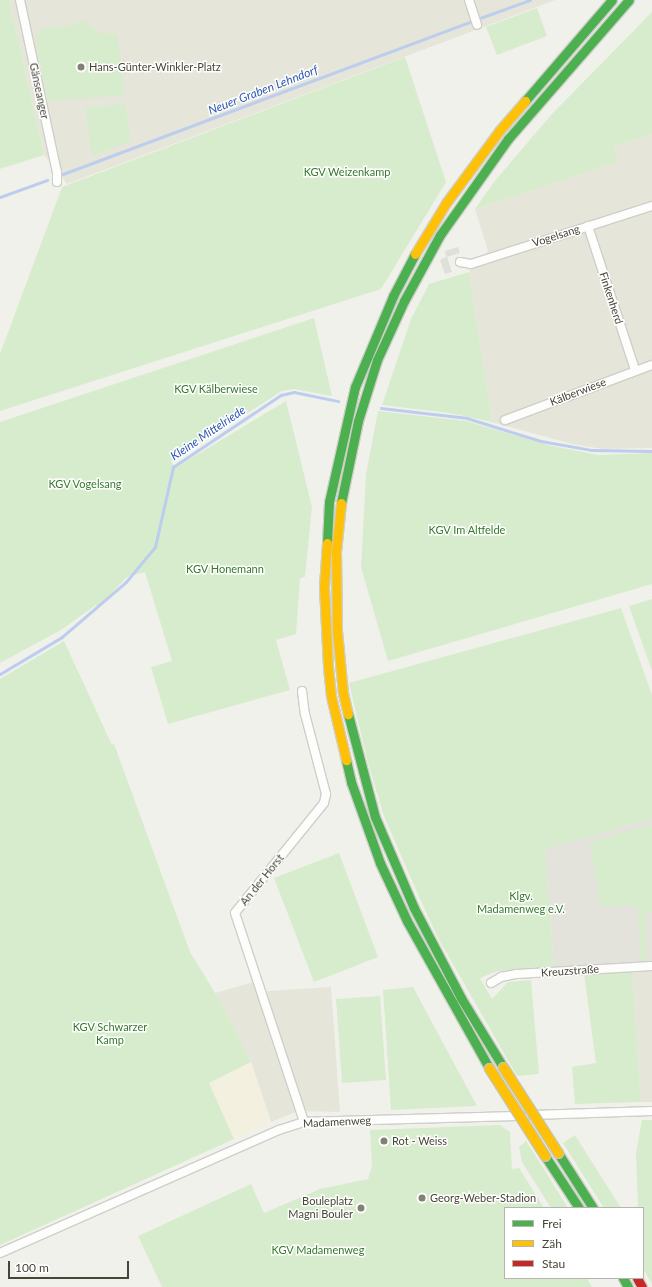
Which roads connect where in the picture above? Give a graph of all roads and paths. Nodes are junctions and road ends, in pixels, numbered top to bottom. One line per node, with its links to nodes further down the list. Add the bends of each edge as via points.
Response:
1 (20, 0): 6 (street, Gänseanger, via 57,172)
2 (469, 0): 5 (street)
3 (612, 0): 18 (highway, bridge, via 499,131 446,203 393,296 365,358 341,438 330,502 324,587 331,696 351,782 380,863 426,959 489,1068)
4 (629, 0): 19 (highway, bridge, via 532,110 470,190 426,259 378,360 358,421 341,505 336,590 343,692 364,781 393,863 439,959 503,1067)
5 (477, 25)
6 (56, 182)
7 (652, 206): 8 (street, Vogelsang)
8 (588, 226): 9 (street, Vogelsang, via 471,264); 11 (street, Finkenherd)
9 (460, 262)
10 (652, 365): 11 (street, Kälberwiese)
11 (635, 370): 12 (street, Kälberwiese)
12 (505, 420)
13 (302, 691): 17 (street, An der Horst, via 305,714 326,794 324,803 235,913)
14 (652, 966): 15 (street, Kreuzstraße, via 517,974 501,977)
15 (491, 983)
16 (652, 1111): 17 (street, Madamenweg)
17 (304, 1122): 20 (street, Madamenweg, via 279,1130)
18 (578, 1207)
19 (592, 1207)
20 (0, 1254)

